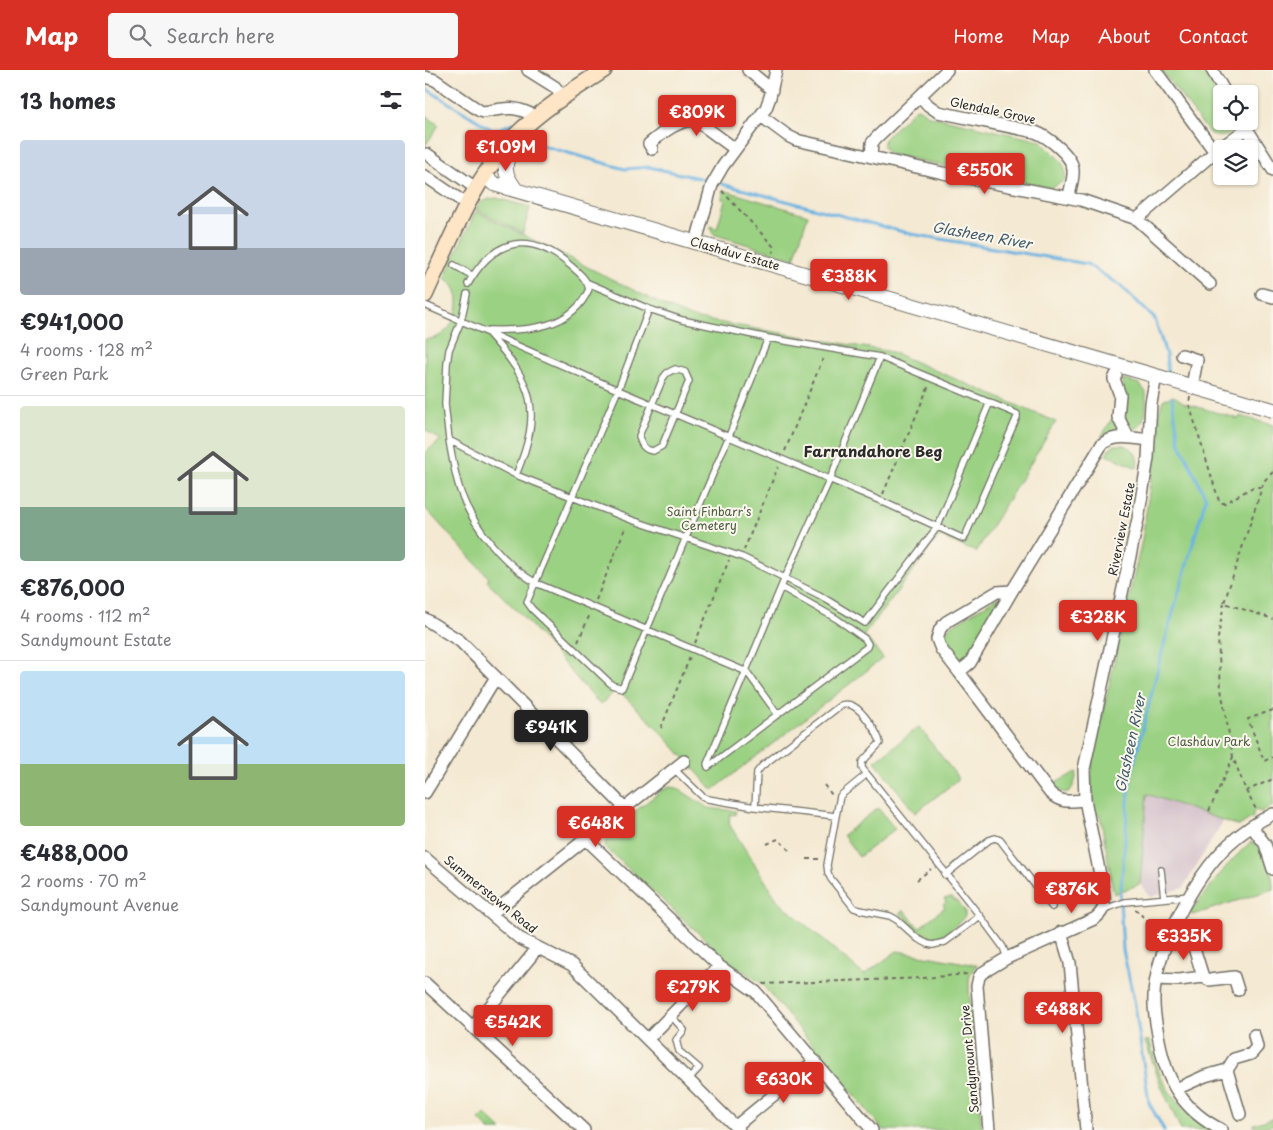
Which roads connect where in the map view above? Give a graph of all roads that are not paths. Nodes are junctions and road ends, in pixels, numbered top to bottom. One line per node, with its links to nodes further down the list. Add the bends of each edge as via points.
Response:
1 (528, 70): 12 (street, via 555,87)
2 (604, 70): 12 (main road)
3 (748, 70): 10 (street)
4 (776, 70): 10 (street)
5 (947, 70): 11 (street)
6 (1155, 70): 21 (street)
7 (1212, 70): 9 (street)
8 (434, 75): 14 (street, via 480,111 516,108)
9 (1221, 85)
10 (772, 90): 13 (street)
11 (920, 96): 24 (street, via 876,138 872,143); 29 (street, Glendale Grove, via 939,112 1035,132 1047,138 1072,165)
12 (563, 97): 14 (main road)
13 (761, 116): 20 (street); 24 (street, via 796,140)
14 (536, 117): 17 (main road)
15 (1239, 130): 18 (street)
16 (1247, 130): 25 (street)
17 (511, 140): 27 (main road); 28 (street, via 512,151 505,171)
18 (1228, 140)
19 (652, 148): 20 (street, via 649,144 653,141 684,120 691,119)
20 (735, 149): 32 (street, via 711,189)
21 (1213, 149)
22 (427, 154): 27 (street)
23 (1213, 154): 31 (street)
24 (871, 157): 29 (street)
25 (1273, 170)
26 (425, 176): 30 (street)
27 (481, 183): 28 (street, Clashduv Estate); 30 (main road)
28 (515, 190): 32 (street, Clashduv Estate)
29 (1069, 197): 31 (street)
30 (468, 204): 34 (main road)
31 (1137, 219): 38 (street)
32 (696, 242): 49 (street, Clashduv Estate)
33 (454, 265): 35 (lane)
34 (429, 275): 40 (main road)
35 (473, 276): 36 (lane, via 497,249 522,243 554,253); 37 (lane)
36 (588, 283): 42 (lane); 44 (lane, via 589,290 581,304 551,324 527,330)
37 (468, 284)
38 (1210, 284)
39 (467, 294): 43 (lane)
40 (425, 295)
41 (425, 305): 43 (lane)
42 (649, 309): 45 (lane, via 682,320); 51 (lane)
43 (461, 321): 44 (lane); 58 (lane, via 449,350 445,377)
44 (485, 330): 51 (lane); 60 (lane, via 515,365 531,401 531,430)
45 (768, 338): 47 (lane); 56 (lane)
46 (1182, 355): 50 (street, via 1197,360)
47 (880, 357): 52 (lane); 61 (lane)
48 (1115, 375): 57 (street, via 1120,395 1118,417)
49 (1164, 378): 50 (street, Clashduv Estate); 59 (street, Riverview Estate, via 1151,403)
50 (1192, 386): 54 (street, Clashduv Estate)
51 (618, 390): 53 (lane); 62 (lane)
52 (990, 402): 63 (lane); 63 (lane, via 1017,414 1017,417 964,539)
53 (652, 404): 55 (lane); 55 (lane, via 667,373 680,370 689,381); 55 (lane, via 639,436 647,450 653,451 662,446)
54 (1273, 410)
55 (675, 413): 56 (lane)
56 (729, 436): 61 (lane); 64 (lane)
57 (1128, 437): 59 (street); 68 (street, via 1107,440 1102,444)
58 (449, 440): 60 (lane); 66 (lane, via 461,494 470,514 513,567)
59 (1149, 440): 79 (street, Riverview Estate, via 1138,520 1083,768)
60 (516, 475): 62 (lane)
61 (830, 479): 63 (lane); 65 (lane)
62 (572, 497): 64 (lane); 66 (lane)
63 (937, 526): 65 (lane, via 865,623)
64 (685, 538): 65 (lane, via 732,553); 70 (lane)
65 (785, 578): 67 (lane)
66 (536, 583): 70 (lane); 70 (lane, via 527,602 612,685 622,688)
67 (781, 587): 71 (lane); 74 (lane, via 837,619 868,644)
68 (1012, 590): 72 (street, via 970,663); 72 (street, via 997,592 942,625 937,639)
69 (425, 619): 73 (street, via 456,638)
70 (647, 630): 71 (lane)
71 (747, 672): 74 (lane); 74 (lane, via 707,766 710,767)
72 (959, 672): 79 (street, via 1050,793 1059,800)
73 (496, 677): 78 (street); 81 (street)
74 (778, 715)
75 (684, 761): 76 (street)
76 (674, 769): 80 (lane, via 708,799); 81 (street)
77 (867, 774): 80 (lane, via 861,762 877,747 880,738 857,708 841,705 762,766 757,772); 83 (lane, via 840,796); 89 (lane)
78 (425, 793)
79 (1085, 800): 93 (street, Riverview Estate)
80 (755, 807): 83 (lane)
81 (625, 808): 85 (street)
82 (1271, 815): 84 (street)
83 (836, 816): 95 (lane, via 828,873 854,908 890,916 928,944 945,942)
84 (1252, 827): 87 (street, via 1265,844); 90 (street, via 1217,856)
85 (586, 839): 94 (street); 100 (street)
86 (425, 858): 94 (street, Summerstown Road)
87 (1273, 869)
88 (1161, 870): 91 (lane)
89 (945, 875): 92 (lane, via 995,838 1000,840); 95 (lane)
90 (1190, 896): 91 (lane); 102 (street, via 1167,940)
91 (1164, 898): 93 (lane, via 1125,902)
92 (1052, 907)
93 (1108, 908): 96 (street, via 1093,919)
94 (491, 914): 98 (street, Summerstown Road, via 519,938)
95 (980, 916): 99 (lane, via 1003,947)
96 (1061, 932): 99 (street); 118 (street, via 1070,963)
97 (1191, 938): 101 (street)
98 (536, 947): 106 (street); 108 (street, Summerstown Road, via 572,965)
99 (1007, 958): 117 (street, Sandymount Drive, via 981,974 977,986)
100 (719, 966): 105 (street); 109 (street, via 752,988)
101 (1203, 977): 102 (street); 104 (street, via 1209,980 1234,978)
102 (1156, 980): 112 (street, via 1153,1002 1162,1057 1167,1075)
103 (425, 983): 106 (street)
104 (1239, 990)
105 (671, 1016): 108 (street); 111 (lane, via 684,1030 676,1040 679,1050 699,1068)
106 (473, 1027): 115 (street)
107 (1253, 1035): 110 (street, via 1257,1047 1251,1054 1234,1059)
108 (648, 1038): 111 (street, Summerstown Road)
109 (815, 1061): 114 (street); 116 (street)
110 (1227, 1070): 112 (street); 113 (street)
111 (689, 1079): 114 (street, Summerstown Road)
112 (1176, 1089): 119 (street, via 1196,1113)
113 (1240, 1114)
114 (738, 1128)
115 (584, 1130)
116 (872, 1130)
117 (989, 1130)
118 (1086, 1130)
119 (1222, 1130)

